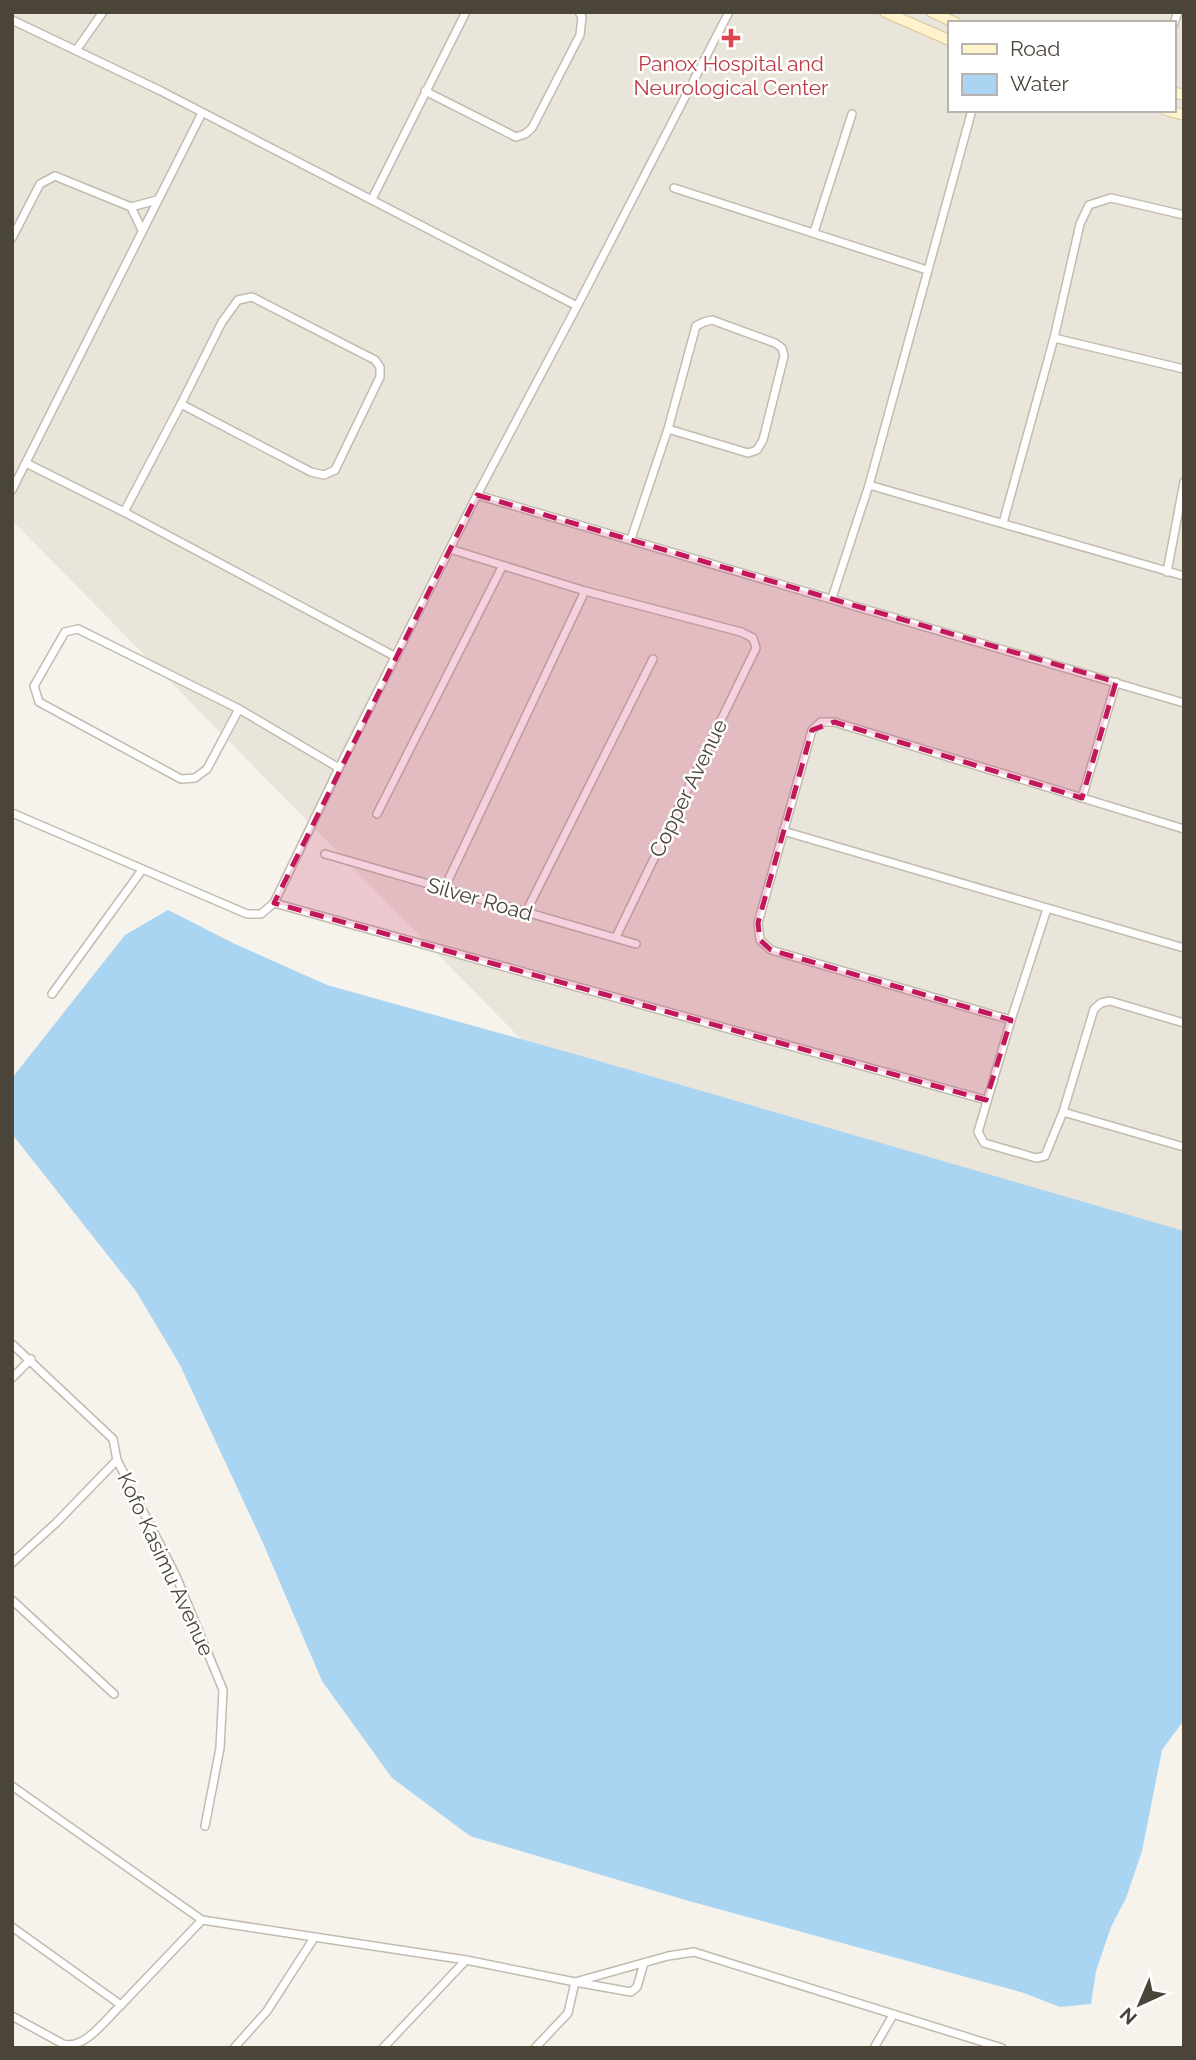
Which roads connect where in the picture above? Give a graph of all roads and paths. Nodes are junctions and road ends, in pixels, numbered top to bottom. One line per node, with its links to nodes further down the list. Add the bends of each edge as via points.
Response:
1 (103, 12): 10 (street)
2 (466, 12): 11 (street)
3 (579, 12): 11 (street, via 580,35 525,134 516,137)
4 (729, 12): 24 (street)
5 (886, 12): 9 (main road)
6 (932, 12): 8 (main road)
7 (12, 20): 10 (street)
8 (952, 21)
9 (948, 40)
10 (77, 49): 13 (street)
11 (425, 91): 16 (street)
12 (971, 112): 23 (street)
13 (202, 113): 16 (street); 17 (street)
14 (852, 114): 21 (street)
15 (674, 188): 21 (street)
16 (372, 199): 24 (street)
17 (157, 200): 18 (street); 20 (street)
18 (131, 207): 20 (street); 22 (street, via 54,176 40,184)
19 (1184, 215): 25 (street, via 1111,198 1090,205 1080,224)
20 (142, 230): 29 (street)
21 (814, 232): 23 (street)
22 (12, 238)
23 (927, 270): 31 (street)
24 (577, 306): 33 (street)
25 (1054, 338): 26 (street); 35 (street)
26 (1184, 369)
27 (181, 404): 27 (street, via 222,322 238,300 252,297 375,360 380,367 380,377 335,470 324,475); 34 (street)
28 (668, 429): 28 (street, via 748,453 757,450 764,439 784,356 782,348 712,320 696,326); 36 (street)
29 (26, 463): 32 (street); 34 (street)
30 (1184, 482): 39 (street)
31 (869, 485): 35 (street); 42 (street)
32 (12, 489)
33 (477, 495): 36 (street); 37 (street)
34 (124, 512): 43 (street)
35 (1003, 523): 39 (street)
36 (631, 539): 42 (street)
37 (450, 549): 38 (street); 43 (street)
38 (502, 567): 41 (street); 51 (street)
39 (1167, 572): 40 (street)
40 (1184, 576)
41 (585, 591): 57 (street); 61 (street, Copper Avenue, via 741,632 753,638 756,648)
42 (832, 598): 45 (street)
43 (396, 657): 48 (street)
44 (653, 659): 60 (street)
45 (1116, 682): 46 (street); 49 (street)
46 (1184, 703)
47 (239, 709): 47 (street, via 78,629 65,632 34,685 39,702 181,779 195,778 207,769); 48 (street)
48 (339, 768): 58 (street)
49 (1082, 798): 53 (street); 54 (street, via 834,722 821,722 812,730)
50 (14, 814): 52 (street); 56 (street)
51 (377, 814)
52 (12, 824)
53 (1184, 829)
54 (783, 831): 59 (street); 65 (street, via 758,923 760,940 771,950)
55 (325, 854): 57 (street, Silver Road)
56 (142, 870): 58 (street, via 247,914 261,914); 64 (street)
57 (444, 889): 60 (street, Silver Road)
58 (274, 903): 67 (street)
59 (1047, 909): 63 (street); 65 (street)
60 (526, 912): 61 (street, Silver Road)
61 (616, 937): 62 (street, Silver Road)
62 (636, 944)
63 (1184, 948)
64 (52, 994)
65 (1011, 1020): 67 (street)
66 (1184, 1023): 68 (street, via 1110,1001 1101,1003 1094,1009)
67 (986, 1100): 68 (street, via 978,1132 984,1143 1036,1158 1045,1156)
68 (1063, 1112): 69 (street)
69 (1184, 1147)
70 (12, 1344): 71 (street, Kofo Kasimu Avenue)
71 (31, 1359): 72 (street); 73 (street, Kofo Kasimu Avenue, via 113,1438)
72 (12, 1378)
73 (117, 1460): 74 (street); 78 (street, Kofo Kasimu Avenue, via 176,1576 222,1690 220,1748)
74 (12, 1563)
75 (12, 1600): 76 (street)
76 (114, 1694)
77 (12, 1786): 79 (street)
78 (205, 1826)
79 (202, 1920): 81 (street); 85 (street)
80 (12, 1927): 85 (street)
81 (314, 1938): 82 (street); 88 (street, via 267,2011)
82 (466, 1960): 84 (street); 89 (street)
83 (644, 1963): 84 (street); 84 (street, via 631,1992); 86 (street, via 694,1952)
84 (575, 1982): 90 (street, via 568,2013)
85 (121, 2005): 87 (street, via 72,2047)
86 (893, 2015): 91 (street); 92 (street)
87 (12, 2016)
88 (234, 2048)
89 (383, 2048)
90 (535, 2048)
91 (874, 2048)
92 (1002, 2048)

